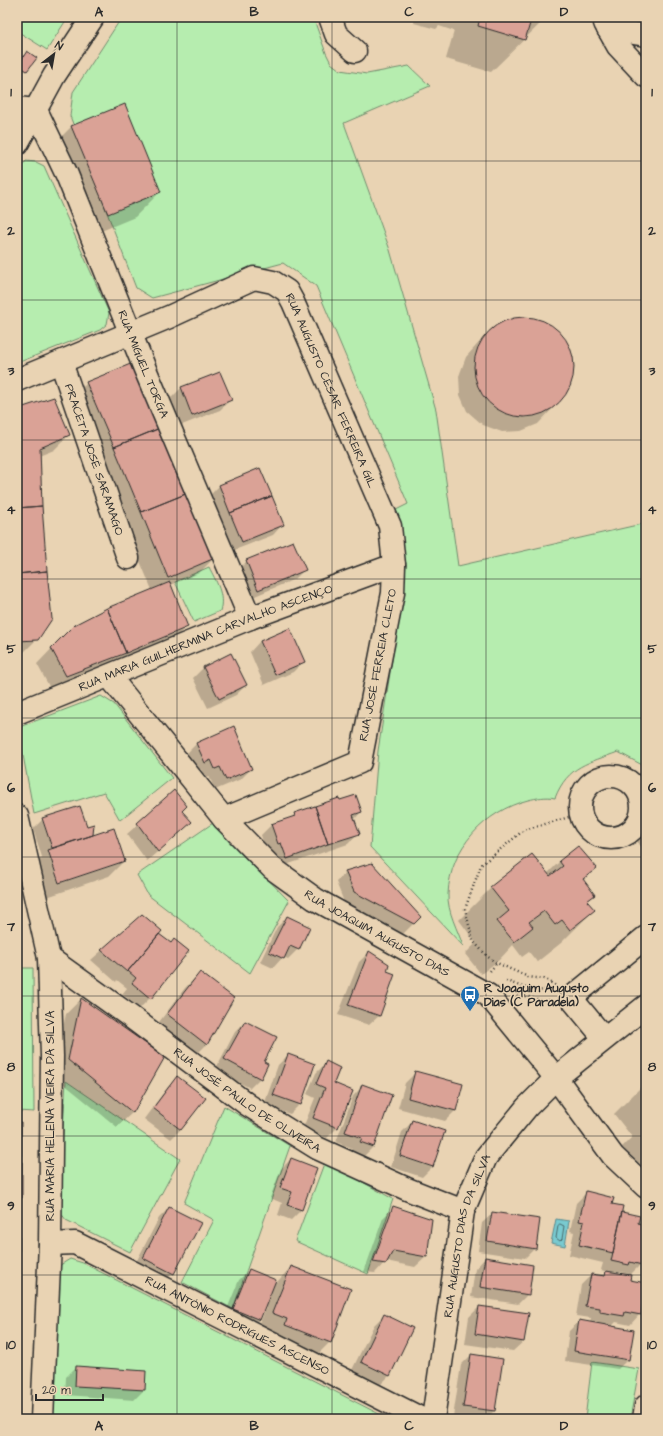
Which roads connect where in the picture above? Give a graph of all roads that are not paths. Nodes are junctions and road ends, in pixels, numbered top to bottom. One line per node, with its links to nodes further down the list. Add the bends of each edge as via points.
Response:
1 (93, 17): 7 (street, via 54,76)
2 (330, 17): 5 (street, via 336,34)
3 (607, 23): 4 (street); 6 (street, via 618,46)
4 (646, 35)
5 (355, 51)
6 (646, 76)
7 (26, 109): 8 (street); 9 (street, RUA MIGUEL TORGA, via 67,175)
8 (17, 144)
9 (131, 332): 10 (street, RUA AUGUSTO CÉSAR FERREIRA GIL); 13 (street, RUA AUGUSTO CÉSAR FERREIRA GIL, via 254,278 273,282 287,291 390,526); 14 (street, RUA MIGUEL TORGA)
10 (61, 362): 11 (street, RUA AUGUSTO CÉSAR FERREIRA GIL); 12 (street, PRACETA JOSÉ SARAMAGO)
11 (17, 380)
12 (128, 558)
13 (394, 564): 14 (street, RUA MARIA GUILHERMINA CARVALHO ASCENÇO); 19 (street, RUA JOSÉ FERREIA CLETO, via 393,593 360,762)
14 (250, 618): 15 (street, RUA MARIA GUILHERMINA CARVALHO ASCENÇO)
15 (109, 676): 16 (street, RUA MARIA GUILHERMINA CARVALHO ASCENÇO); 19 (street, RUA JOAQUIM AUGUSTO DIAS)
16 (17, 713)
17 (644, 805): 17 (street, via 635,828 626,835 615,838 603,838 593,833 585,825 580,814 583,792 591,783 612,776 624,779 633,786)
18 (17, 816): 21 (street, RUA MARIA HELENA VIEIRA DA SILVA)
19 (224, 819): 24 (street, RUA JOAQUIM AUGUSTO DIAS, via 272,868 315,900 488,983 488,995)
20 (646, 937): 23 (street, via 563,991)
21 (49, 958): 26 (street, RUA JOSÉ PAULO DE OLIVEIRA, via 248,1105 317,1148); 27 (street, RUA MARIA HELENA VIEIRA DA SILVA, via 52,1056)
22 (646, 1006): 23 (street, RUA AUGUSTO DIAS DA SILVA)
23 (604, 1038): 24 (street, RUA AUGUSTO DIAS DA SILVA)
24 (556, 1078): 25 (street, RUA JOAQUIM AUGUSTO DIAS, via 613,1156); 26 (street, RUA AUGUSTO DIAS DA SILVA, via 527,1107 486,1157)
25 (646, 1187)
26 (463, 1211): 31 (street, RUA AUGUSTO DIAS DA SILVA)
27 (50, 1244): 29 (street, RUA MARIA HELENA VIEIRA DA SILVA); 30 (street, RUA ANTÓNIO RODRIGUES ASCENSO, via 75,1243)
28 (646, 1406): 32 (street)
29 (42, 1419)
30 (422, 1419)
31 (433, 1419)
32 (644, 1419)

